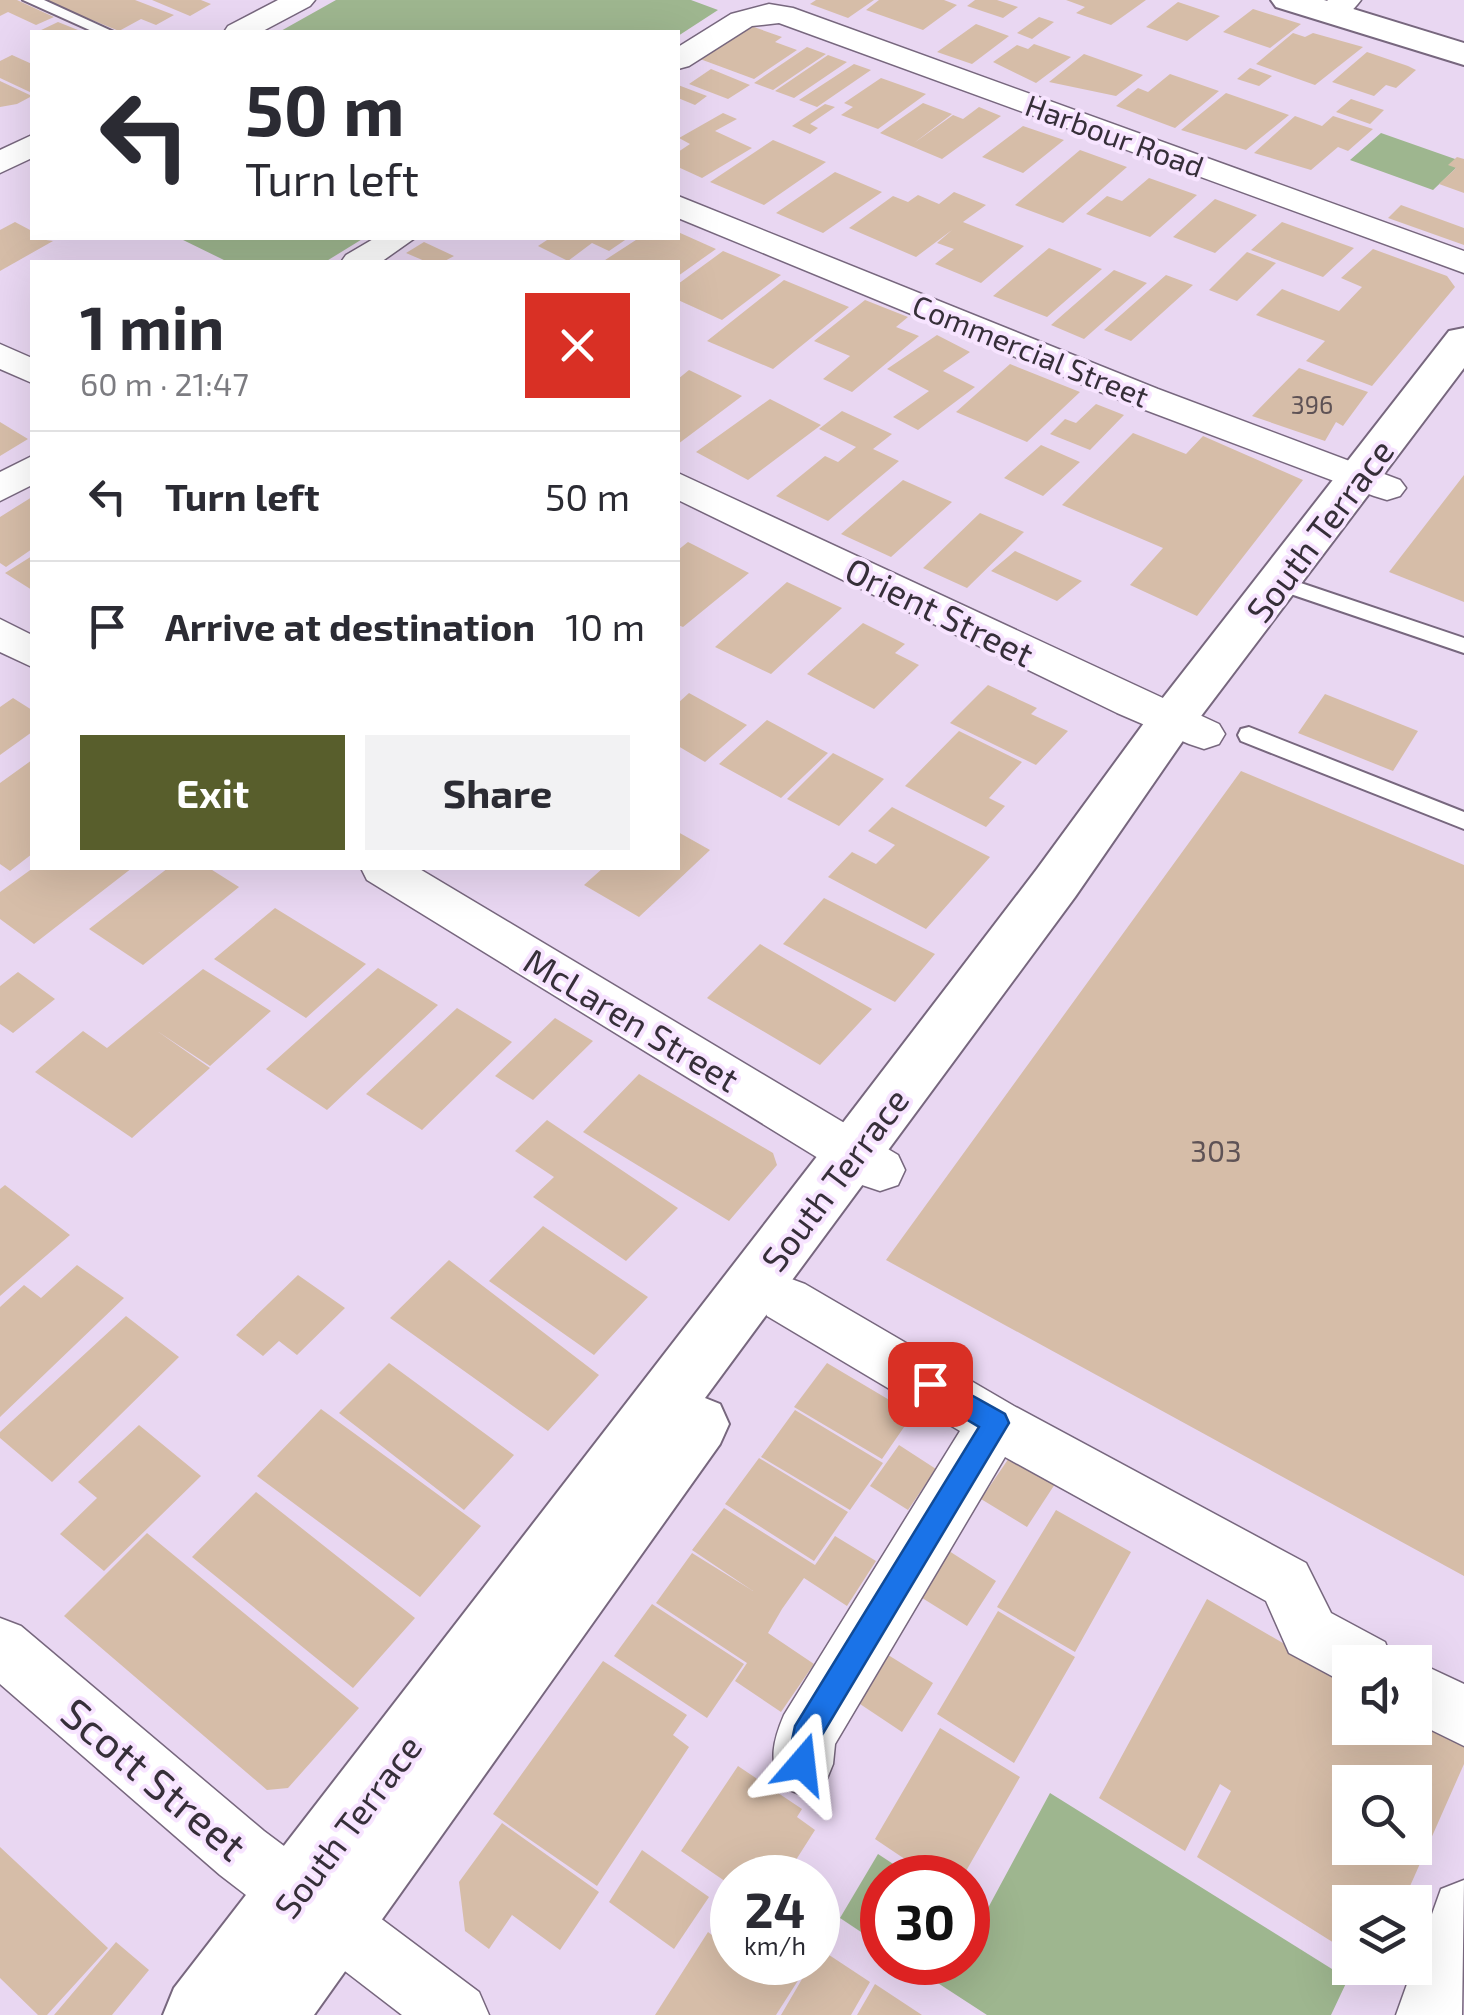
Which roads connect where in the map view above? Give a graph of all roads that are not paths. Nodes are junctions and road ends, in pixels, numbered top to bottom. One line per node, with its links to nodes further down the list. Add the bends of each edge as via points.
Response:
1 (31, 0): 5 (lane)
2 (300, 0): 6 (street)
3 (1288, 0): 4 (street)
4 (1339, 4): 7 (street); 8 (street)
5 (101, 30)
6 (243, 30)
7 (1464, 39)
8 (1464, 54)
9 (680, 59): 15 (street, Harbour Road, via 766,10)
10 (30, 146): 11 (street)
11 (0, 163)
12 (680, 207): 21 (street, Commercial Street)
13 (395, 240): 14 (street)
14 (361, 260)
15 (1464, 262)
16 (1464, 340): 21 (street, South Terrace)
17 (0, 355): 18 (street)
18 (30, 371)
19 (1464, 383): 21 (street, South Terrace)
20 (30, 469): 23 (street)
21 (1373, 483): 24 (street, South Terrace)
22 (680, 486): 30 (street, Orient Street)
23 (0, 488)
24 (1294, 588): 25 (lane); 30 (street, South Terrace)
25 (1416, 628): 27 (lane); 29 (lane)
26 (0, 634): 28 (street)
27 (1464, 646)
28 (30, 652)
29 (1464, 658)
30 (1208, 730): 31 (lane); 33 (street, South Terrace)
31 (1464, 821)
32 (386, 870): 33 (street, McLaren Street)
33 (867, 1162): 34 (street, South Terrace); 41 (street, South Terrace)
34 (786, 1300): 35 (street); 41 (street, South Terrace)
35 (996, 1423): 36 (street, via 1286,1582 1310,1633); 40 (street, via 805,1736)
36 (1332, 1645)
37 (0, 1646): 41 (street, Scott Street)
38 (1432, 1699): 39 (street)
39 (1464, 1716)
40 (802, 1764)
41 (315, 1908): 43 (street, South Terrace); 44 (street, South Terrace); 45 (street, Scott Street)
42 (1464, 1912): 46 (street)
43 (200, 2015)
44 (268, 2015)
45 (456, 2015)
46 (1429, 2015)

